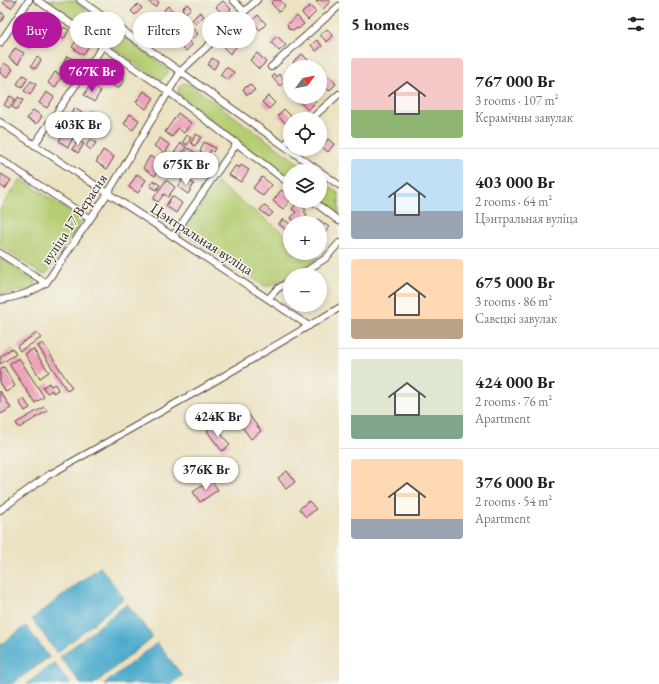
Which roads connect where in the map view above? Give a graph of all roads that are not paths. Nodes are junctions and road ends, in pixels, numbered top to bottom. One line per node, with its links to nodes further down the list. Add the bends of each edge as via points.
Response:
1 (29, 0): 9 (street)
2 (37, 0): 8 (street)
3 (80, 0): 13 (street)
4 (233, 0): 7 (street)
5 (257, 0): 7 (street, вуліца 17 Верасня)
6 (339, 6): 12 (street)
7 (244, 11): 13 (street, вуліца 17 Верасня)
8 (70, 23)
9 (0, 43)
10 (102, 48): 20 (street)
11 (106, 48): 14 (street)
12 (271, 67)
13 (181, 71): 14 (street, вуліца 17 Верасня); 19 (street)
14 (169, 92): 18 (street); 25 (street, вуліца 17 Верасня)
15 (339, 94): 16 (street)
16 (319, 112)
17 (0, 122): 20 (street, Цэнтральная вуліца)
18 (237, 144): 23 (street); 29 (street)
19 (283, 144)
20 (34, 145): 25 (street, Цэнтральная вуліца)
21 (299, 156): 24 (street)
22 (0, 159): 27 (street)
23 (283, 179)
24 (339, 185)
25 (108, 193): 27 (street, вуліца 17 Верасня); 29 (street, Цэнтральная вуліца)
26 (322, 208): 28 (street)
27 (90, 219): 33 (street, вуліца 17 Верасня)
28 (339, 221)
29 (173, 236): 35 (street, Цэнтральная вуліца)
30 (339, 242): 32 (street, via 326,258)
31 (0, 253): 33 (street)
32 (311, 268)
33 (46, 283): 36 (street, вуліца 17 Верасня, via 19,296)
34 (283, 285): 35 (street)
35 (269, 298): 38 (street, Цэнтральная вуліца)
36 (0, 300)
37 (339, 308): 38 (street)
38 (310, 326): 39 (street, via 47,476)
39 (0, 510)

